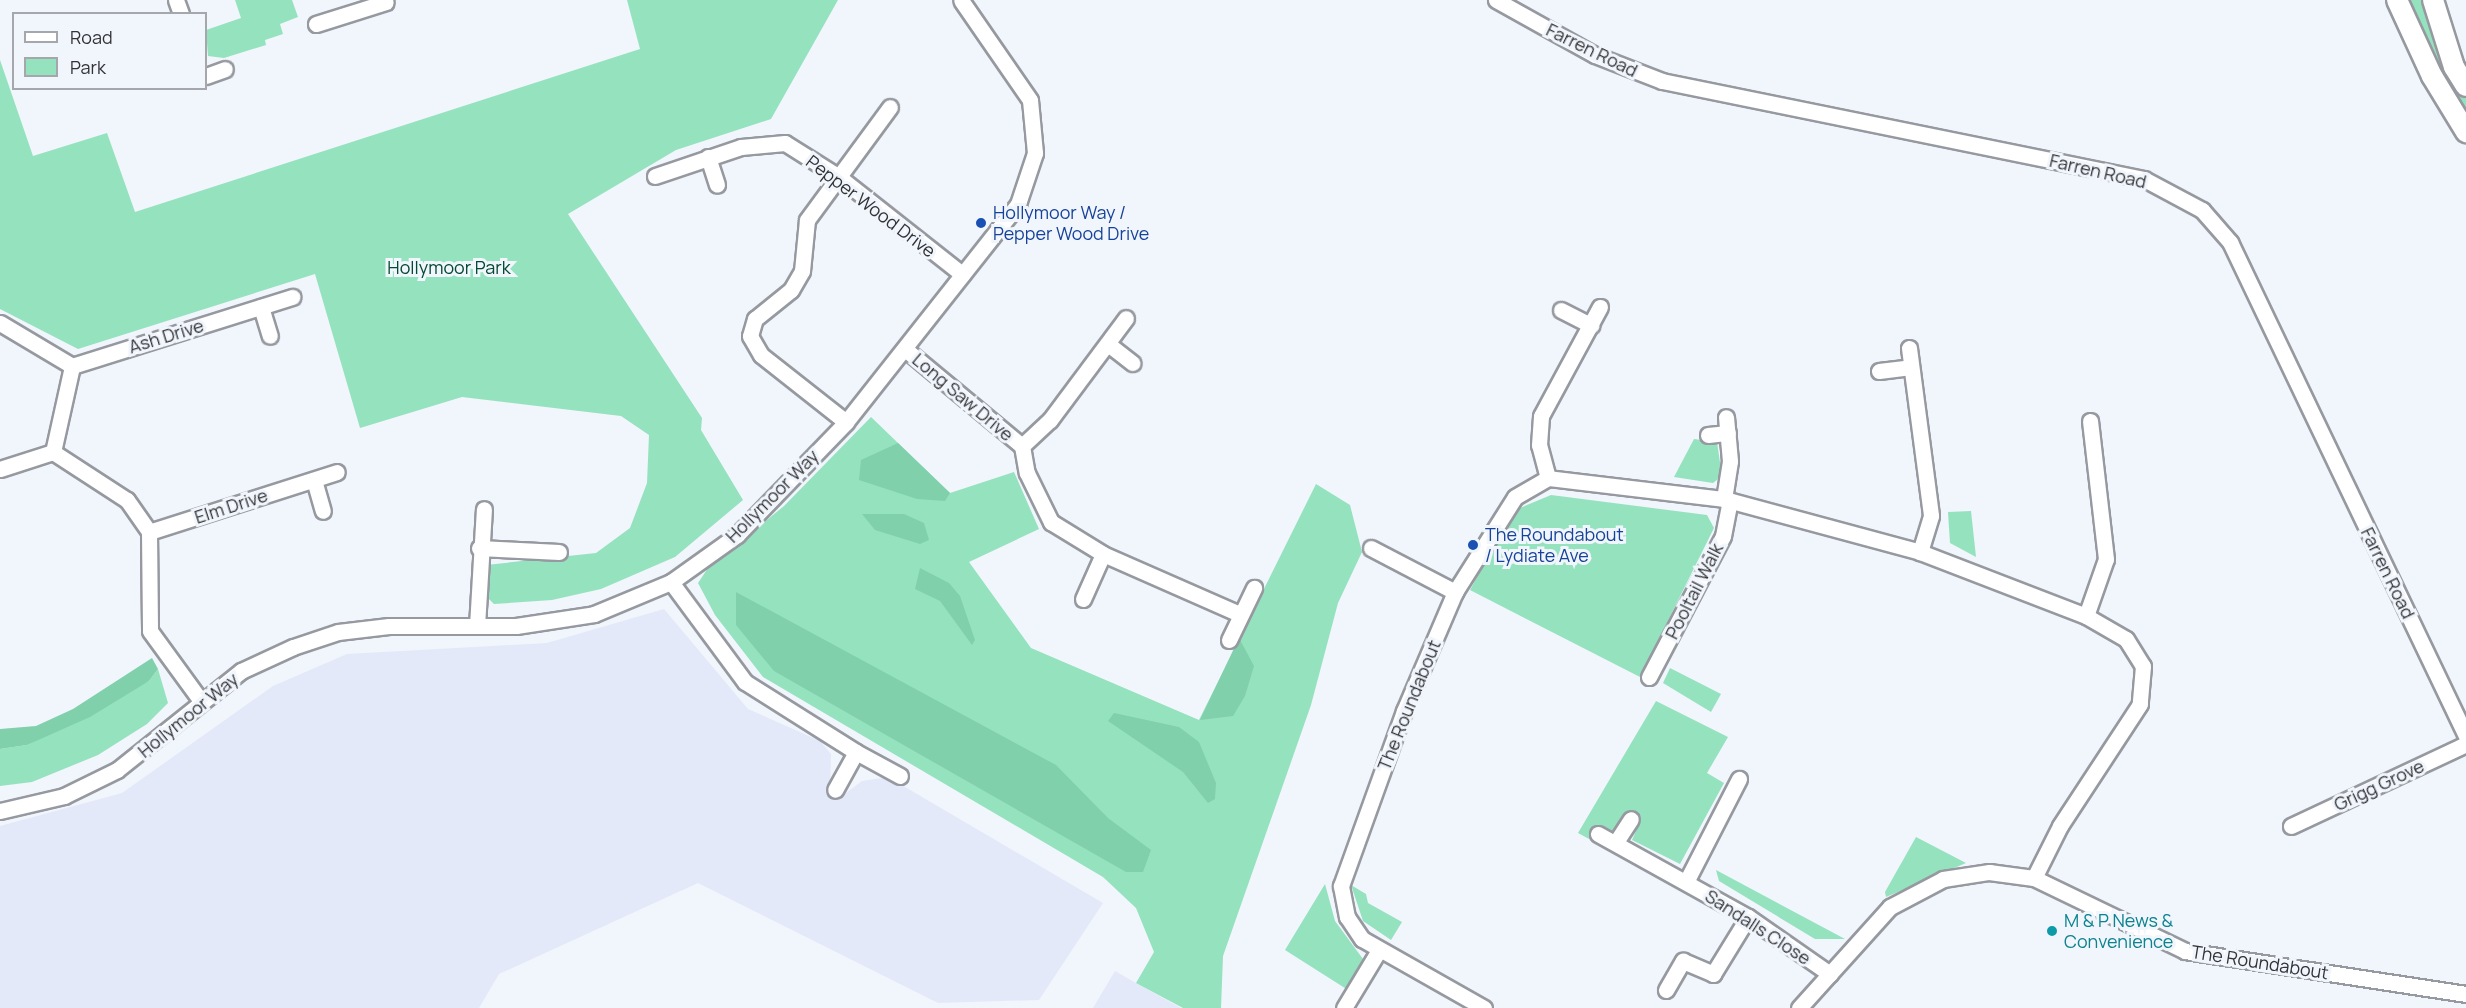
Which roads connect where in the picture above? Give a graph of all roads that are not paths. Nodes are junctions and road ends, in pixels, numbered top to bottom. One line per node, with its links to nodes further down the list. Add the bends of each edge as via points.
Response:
1 (961, 0): 17 (street, Hollymoor Way, via 1030,100 1035,153 1018,204)
2 (1496, 0): 63 (street, Farren Road, via 1595,55 1662,81 2144,179 2202,210 2230,242)
3 (2397, 0): 12 (street, via 2432,76)
4 (2433, 0): 10 (street, via 2454,66)
5 (386, 2): 6 (street)
6 (348, 7): 7 (street)
7 (316, 24)
8 (225, 69): 9 (street)
9 (207, 76)
10 (2466, 86)
11 (890, 107): 15 (street)
12 (2466, 132)
13 (708, 157): 14 (street, Pepper Wood Drive); 15 (street, Pepper Wood Drive, via 785,143); 16 (street)
14 (655, 176)
15 (839, 177): 17 (street, Pepper Wood Drive); 35 (street, via 807,220 802,271 791,290 755,319 750,336 761,355)
16 (717, 185)
17 (962, 274): 28 (street, Hollymoor Way)
18 (292, 297): 19 (street, Ash Drive)
19 (261, 307): 25 (street); 30 (street, Ash Drive)
20 (1600, 307): 23 (street)
21 (1561, 310): 23 (street)
22 (1126, 318): 26 (street)
23 (1591, 325): 42 (street, via 1541,416 1539,445)
24 (6, 326): 30 (street)
25 (270, 336)
26 (1108, 344): 29 (street); 38 (street, via 1050,420)
27 (1909, 348): 31 (street)
28 (905, 349): 35 (street, Hollymoor Way); 38 (street, Long Saw Drive)
29 (1132, 363)
30 (72, 366): 39 (street)
31 (1911, 367): 32 (street); 51 (street, via 1930,516)
32 (1879, 371)
33 (1726, 417): 36 (street)
34 (2090, 421): 58 (street, via 2106,559)
35 (846, 422): 53 (street, Hollymoor Way, via 737,535)
36 (1728, 433): 37 (street); 44 (street)
37 (1708, 435)
38 (1022, 446): 52 (street, Long Saw Drive, via 1027,474 1051,522)
39 (53, 452): 40 (street); 47 (street, via 127,500)
40 (0, 469)
41 (337, 472): 43 (street, Elm Drive)
42 (1548, 478): 44 (street); 55 (street, The Roundabout, via 1515,497)
43 (314, 480): 46 (street); 47 (street, Elm Drive)
44 (1727, 500): 51 (street); 61 (street, Pooltail Walk, via 1723,536)
45 (484, 509): 48 (street)
46 (323, 511)
47 (149, 532): 62 (street, via 150,631)
48 (479, 548): 50 (street); 59 (street)
49 (1371, 548): 55 (street)
50 (559, 552)
51 (1920, 552): 58 (street)
52 (1103, 554): 56 (street); 57 (street, Long Saw Drive)
53 (671, 582): 59 (street, Hollymoor Way, via 571,619); 65 (street, via 745,682)
54 (1254, 588): 57 (street)
55 (1455, 592): 77 (street, The Roundabout, via 1404,711 1341,885 1354,929)
56 (1083, 599)
57 (1240, 614): 60 (street)
58 (2086, 616): 74 (street, via 2137,651 2143,666 2140,704 2060,826)
59 (477, 626): 62 (street, Hollymoor Way, via 338,632 241,671)
60 (1229, 640)
61 (1649, 677)
62 (201, 701): 69 (street, Hollymoor Way, via 117,770 64,796)
63 (2466, 736)
64 (2466, 744): 71 (street, Grigg Grove)
65 (856, 752): 66 (street); 68 (street)
66 (900, 776)
67 (1739, 779): 75 (street, Sandalls Close)
68 (835, 790)
69 (0, 811)
70 (1631, 819): 73 (street)
71 (2291, 826)
72 (1598, 834): 73 (street, Sandalls Close)
73 (1616, 842): 75 (street, Sandalls Close)
74 (2034, 878): 78 (street, The Roundabout, via 1989,872 1943,879 1890,907); 80 (street, The Roundabout, via 2185,951)
75 (1686, 882): 76 (street, Sandalls Close)
76 (1748, 917): 78 (street, Sandalls Close); 79 (street, via 1713,974 1683,961)
77 (1379, 950): 81 (street); 82 (street, The Roundabout)
78 (1830, 974): 83 (street, The Roundabout)
79 (1666, 990)
80 (2466, 994)
81 (1344, 1008)
82 (1484, 1008)
83 (1799, 1008)

